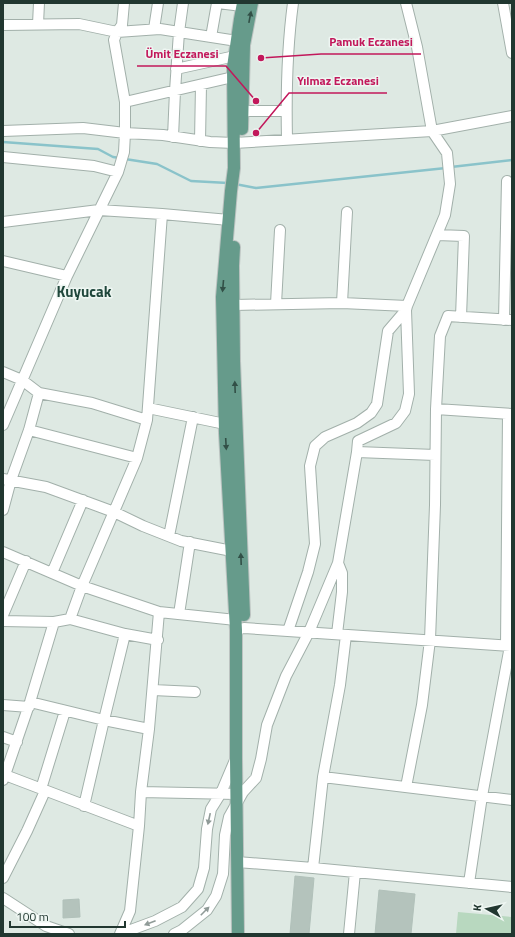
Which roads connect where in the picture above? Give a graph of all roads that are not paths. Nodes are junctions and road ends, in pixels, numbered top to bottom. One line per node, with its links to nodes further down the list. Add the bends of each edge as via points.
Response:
1 (39, 3): 10 (street)
2 (124, 3): 13 (street, via 122,25)
3 (158, 3): 12 (street)
4 (182, 3): 14 (street)
5 (218, 3): 9 (street); 15 (street)
6 (293, 3): 25 (street)
7 (406, 3): 28 (street, via 417,47)
8 (503, 3): 17 (street)
9 (246, 4): 16 (main road); 24 (main road, one-way to 9)
10 (38, 24): 11 (street); 13 (street, via 79,24)
11 (3, 25)
12 (154, 29): 13 (street); 14 (street)
13 (117, 32): 23 (street, via 114,40)
14 (179, 32): 15 (street); 19 (street)
15 (211, 37): 16 (street)
16 (237, 41): 18 (main road)
17 (512, 53)
18 (235, 56): 19 (street); 20 (main road)
19 (176, 69): 22 (street)
20 (233, 77): 21 (street); 33 (main road)
21 (201, 85): 22 (street); 32 (street)
22 (175, 91): 23 (street); 30 (street)
23 (125, 102): 29 (street)
24 (242, 111): 25 (street); 33 (main road)
25 (286, 111): 31 (street)
26 (512, 116): 28 (street)
27 (3, 131): 29 (street, via 83,128)
28 (432, 131): 31 (street); 43 (street, via 447,153 450,184 445,215)
29 (125, 133): 30 (street); 35 (street, via 124,152)
30 (173, 137): 32 (street)
31 (287, 139): 33 (street)
32 (200, 141): 33 (street)
33 (238, 142): 40 (main road)
34 (3, 157): 35 (street)
35 (119, 168): 37 (street)
36 (507, 181): 51 (street)
37 (99, 210): 39 (street); 41 (street); 45 (street)
38 (347, 212): 46 (street)
39 (162, 214): 40 (street); 55 (street)
40 (232, 220): 48 (main road); 60 (main road, one-way to 60, via 222,298)
41 (3, 222)
42 (280, 230): 47 (street)
43 (437, 234): 49 (street); 50 (street, via 464,236)
44 (3, 261): 45 (street)
45 (67, 276): 53 (street)
46 (342, 303): 47 (street); 49 (street)
47 (276, 304): 48 (street)
48 (234, 305): 60 (main road, one-way to 48)
49 (407, 308): 63 (street, via 409,394 405,411 396,423 358,441); 85 (street, via 388,330 377,404 371,413 357,423 325,437 315,446 310,466 315,544)
50 (461, 317): 51 (street); 56 (street, via 448,316 440,336)
51 (508, 320)
52 (3, 372): 53 (street)
53 (22, 380): 54 (street); 61 (street)
54 (39, 393): 59 (street, via 92,403); 62 (street)
55 (148, 408): 58 (street); 59 (street)
56 (436, 409): 57 (street); 64 (street)
57 (510, 414): 91 (street)
58 (193, 417): 60 (street); 70 (street)
59 (147, 420): 65 (street)
60 (231, 424): 72 (main road, one-way to 72); 84 (main road, one-way to 60)
61 (3, 425)
62 (29, 430): 65 (street); 66 (street)
63 (357, 452): 64 (street); 75 (street)
64 (435, 455): 90 (street)
65 (137, 458): 69 (street)
66 (7, 480): 67 (street, via 46,487); 68 (street)
67 (83, 500): 69 (street); 76 (street)
68 (3, 510)
69 (114, 512): 70 (street); 77 (street)
70 (168, 536): 71 (street)
71 (190, 542): 72 (street); 79 (street)
72 (232, 551): 84 (main road)
73 (3, 552): 74 (street)
74 (26, 561): 76 (street); 80 (street)
75 (338, 563): 86 (street); 88 (street, via 342,573)
76 (52, 573): 77 (street)
77 (82, 586): 78 (street); 81 (street)
78 (159, 612): 79 (street); 89 (street)
79 (179, 614): 84 (street)
80 (3, 615)
81 (70, 619): 83 (street); 87 (street)
82 (3, 621): 83 (street)
83 (54, 622): 95 (street)
84 (239, 626): 85 (street); 101 (main road); 109 (main road)
85 (288, 631): 86 (street)
86 (309, 632): 88 (street); 109 (street, via 286,676 267,725 256,778)
87 (125, 634): 89 (street); 97 (street)
88 (342, 635): 90 (street); 102 (street, via 340,685)
89 (158, 640): 92 (street)
90 (430, 640): 91 (street); 104 (street, via 422,705)
91 (509, 646): 108 (street)
92 (153, 690): 93 (street); 98 (street)
93 (195, 692)
94 (3, 705): 95 (street)
95 (29, 705): 96 (street); 100 (street)
96 (66, 711): 97 (street); 105 (street)
97 (104, 720): 98 (street); 111 (street)
98 (150, 729): 106 (street)
99 (3, 737): 100 (street)
100 (17, 742): 103 (street)
101 (236, 758): 107 (street); 109 (main road)
102 (323, 777): 104 (street); 114 (street)
103 (4, 778): 105 (street)
104 (406, 787): 108 (street)
105 (43, 790): 111 (street); 116 (street, via 27,831)
106 (141, 792): 107 (street); 112 (street)
107 (221, 793): 109 (street); 121 (street, one-way to 121, via 211,809 204,868 198,889 182,907 155,921)
108 (482, 796): 110 (street); 117 (street)
109 (238, 797): 113 (main road); 122 (street, one-way to 109, via 207,910 216,896 223,874 228,817)
110 (512, 800)
111 (84, 806): 112 (street)
112 (139, 826): 121 (street, via 130,910)
113 (241, 862): 114 (street); 123 (main road); 124 (main road)
114 (313, 868): 115 (street)
115 (355, 872): 117 (street); 125 (street)
116 (3, 878)
117 (469, 883): 118 (street)
118 (512, 887)
119 (3, 898): 120 (street, via 46,926)
120 (70, 934)
121 (120, 934)
122 (174, 934)
123 (238, 934)
124 (246, 934)
125 (349, 934)

